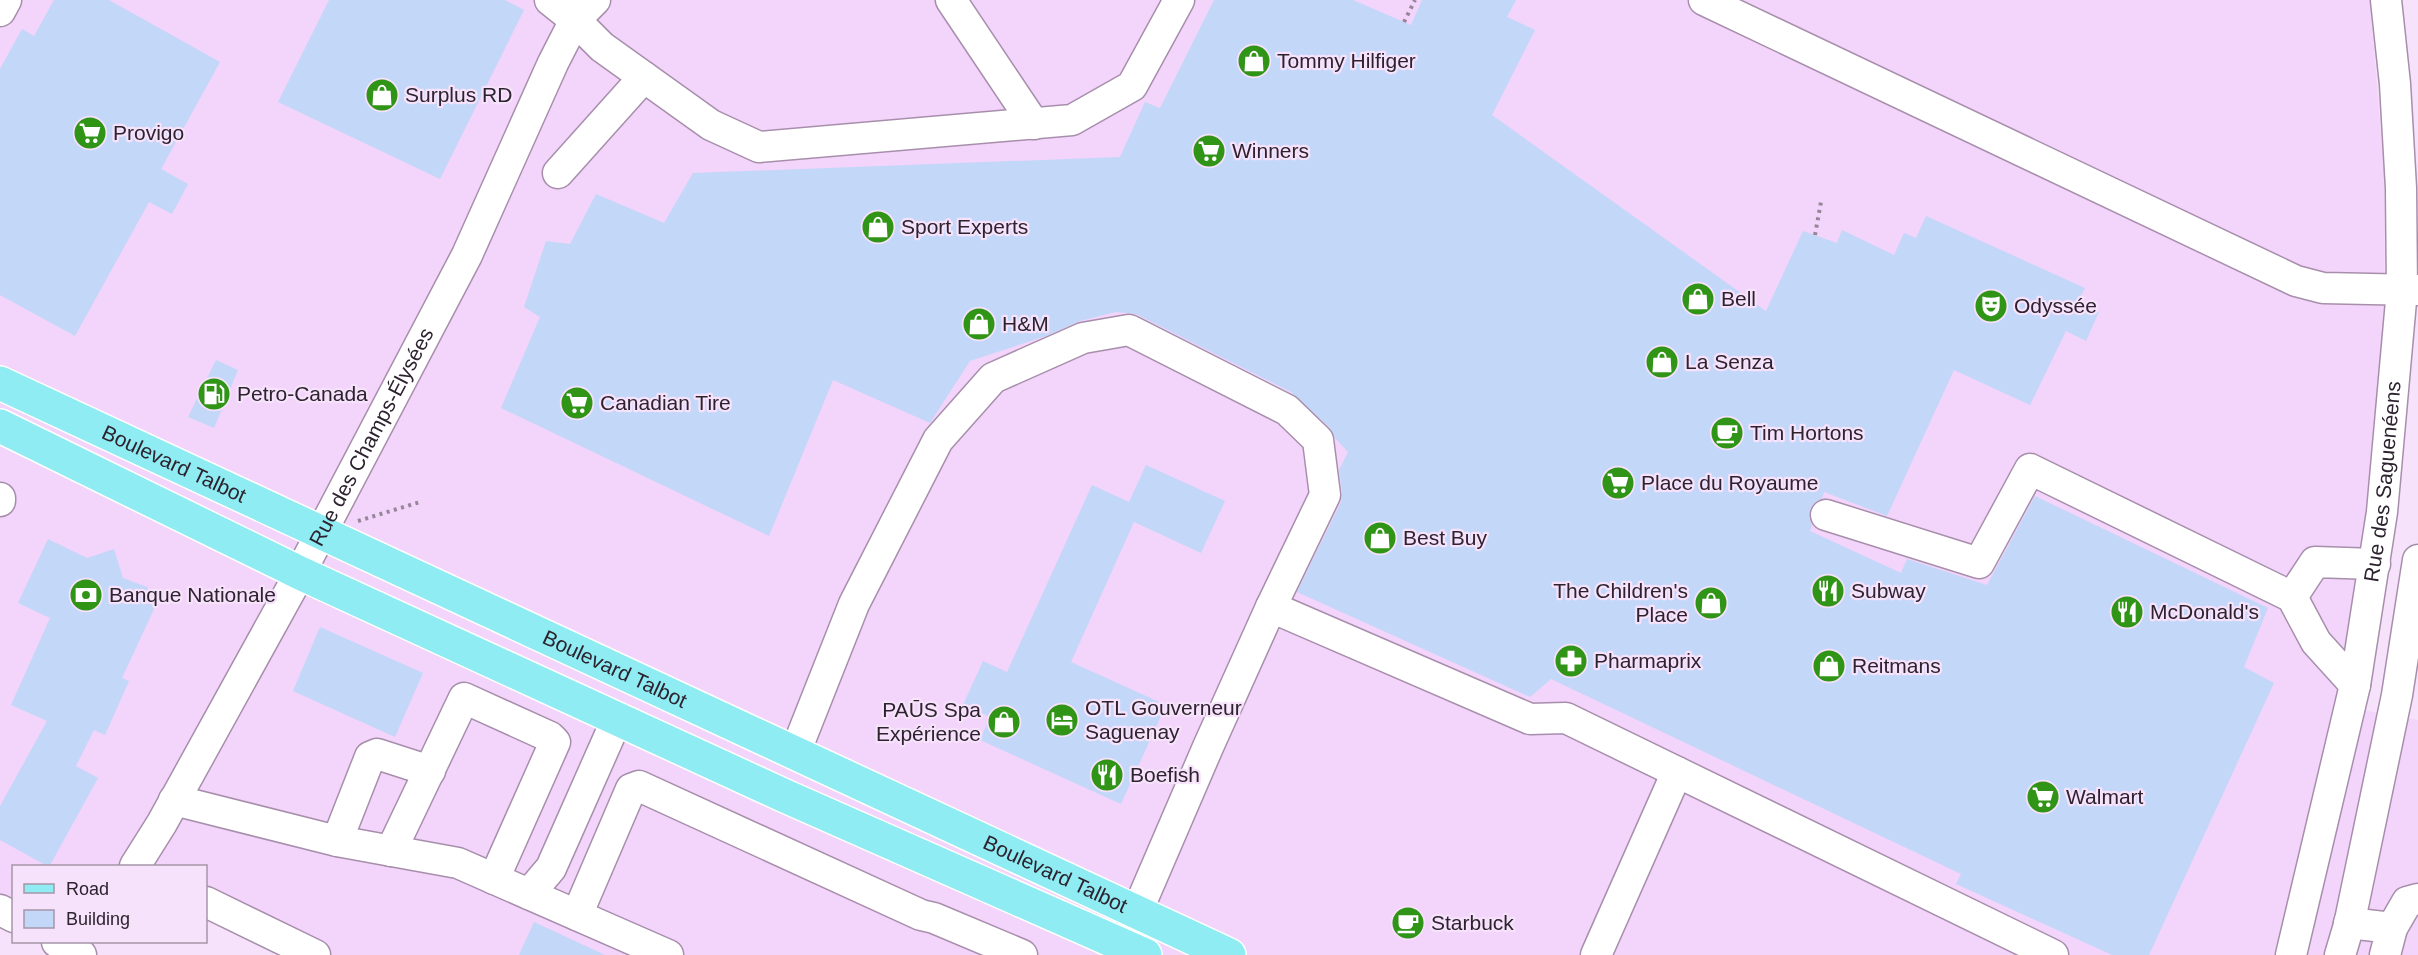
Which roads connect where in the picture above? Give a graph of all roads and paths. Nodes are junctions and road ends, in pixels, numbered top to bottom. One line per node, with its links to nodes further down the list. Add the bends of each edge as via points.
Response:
1 (6, 0): 9 (street)
2 (550, 0): 8 (street)
3 (951, 0): 12 (street)
4 (1179, 0): 12 (street, via 1132,87 1071,120)
5 (1414, 0): 10 (path)
6 (1704, 0): 16 (street, via 2296,281 2323,288)
7 (2386, 0): 16 (street, Rue des Saguenéens)
8 (585, 10): 11 (street, via 602,47); 21 (street, Rue des Champs-Élysées, via 553,63 467,255)
9 (0, 11)
10 (1404, 22)
11 (644, 77): 12 (street, via 711,125 759,147); 13 (street)
12 (1034, 124)
13 (558, 173)
14 (1821, 202): 15 (path)
15 (1815, 235)
16 (2410, 290): 23 (street, Rue des Saguenéens)
17 (0, 383): 21 (main road, Boulevard Talbot)
18 (0, 426): 24 (main road, Boulevard Talbot)
19 (420, 502): 21 (path)
20 (1826, 515): 25 (street, via 1979,562 2030,469)
21 (321, 532): 24 (street, Rue des Champs-Élysées); 30 (main road, Boulevard Talbot)
22 (2418, 560): 28 (street, Rue des Saguenéens)
23 (2375, 564): 25 (street, via 2316,562); 27 (street, Rue des Saguenéens)
24 (300, 573): 29 (main road, Boulevard Talbot); 33 (street, Rue des Champs-Élysées)
25 (2292, 597): 27 (street, via 2316,642)
26 (1270, 607): 30 (street, via 1325,495 1318,440 1287,410 1129,330 1083,339 993,378 939,440 854,603); 32 (street, via 1530,719 1566,718); 41 (street)
27 (2355, 685): 28 (street); 54 (street, Rue des Saguenéens)
28 (2408, 698): 43 (street, Rue des Saguenéens)
29 (617, 719): 38 (street, via 551,868); 46 (main road, Boulevard Talbot)
30 (795, 753): 41 (main road, Boulevard Talbot)
31 (430, 771): 34 (street, via 377,754 370,757); 35 (street); 37 (street, via 464,698 555,742)
32 (1677, 772): 52 (street); 53 (street)
33 (174, 800): 34 (street); 36 (street, Rue des Champs-Élysées)
34 (337, 841): 35 (street)
35 (391, 851): 37 (street, via 458,863)
36 (136, 865)
37 (494, 879): 38 (street)
38 (529, 894): 42 (street)
39 (2418, 899): 44 (street, via 2407,902)
40 (207, 902): 48 (street)
41 (1137, 912): 46 (street); 51 (main road, Boulevard Talbot)
42 (576, 915): 49 (street); 50 (street, via 631,789 639,786 921,915)
43 (2349, 923): 44 (street); 55 (street, Rue des Saguenéens)
44 (2388, 941)
45 (59, 943): 47 (street)
46 (1132, 953)
47 (81, 955)
48 (315, 955)
49 (668, 955)
50 (1022, 955)
51 (1229, 955)
52 (1596, 955)
53 (2053, 955)
54 (2291, 955)
55 (2340, 955)

